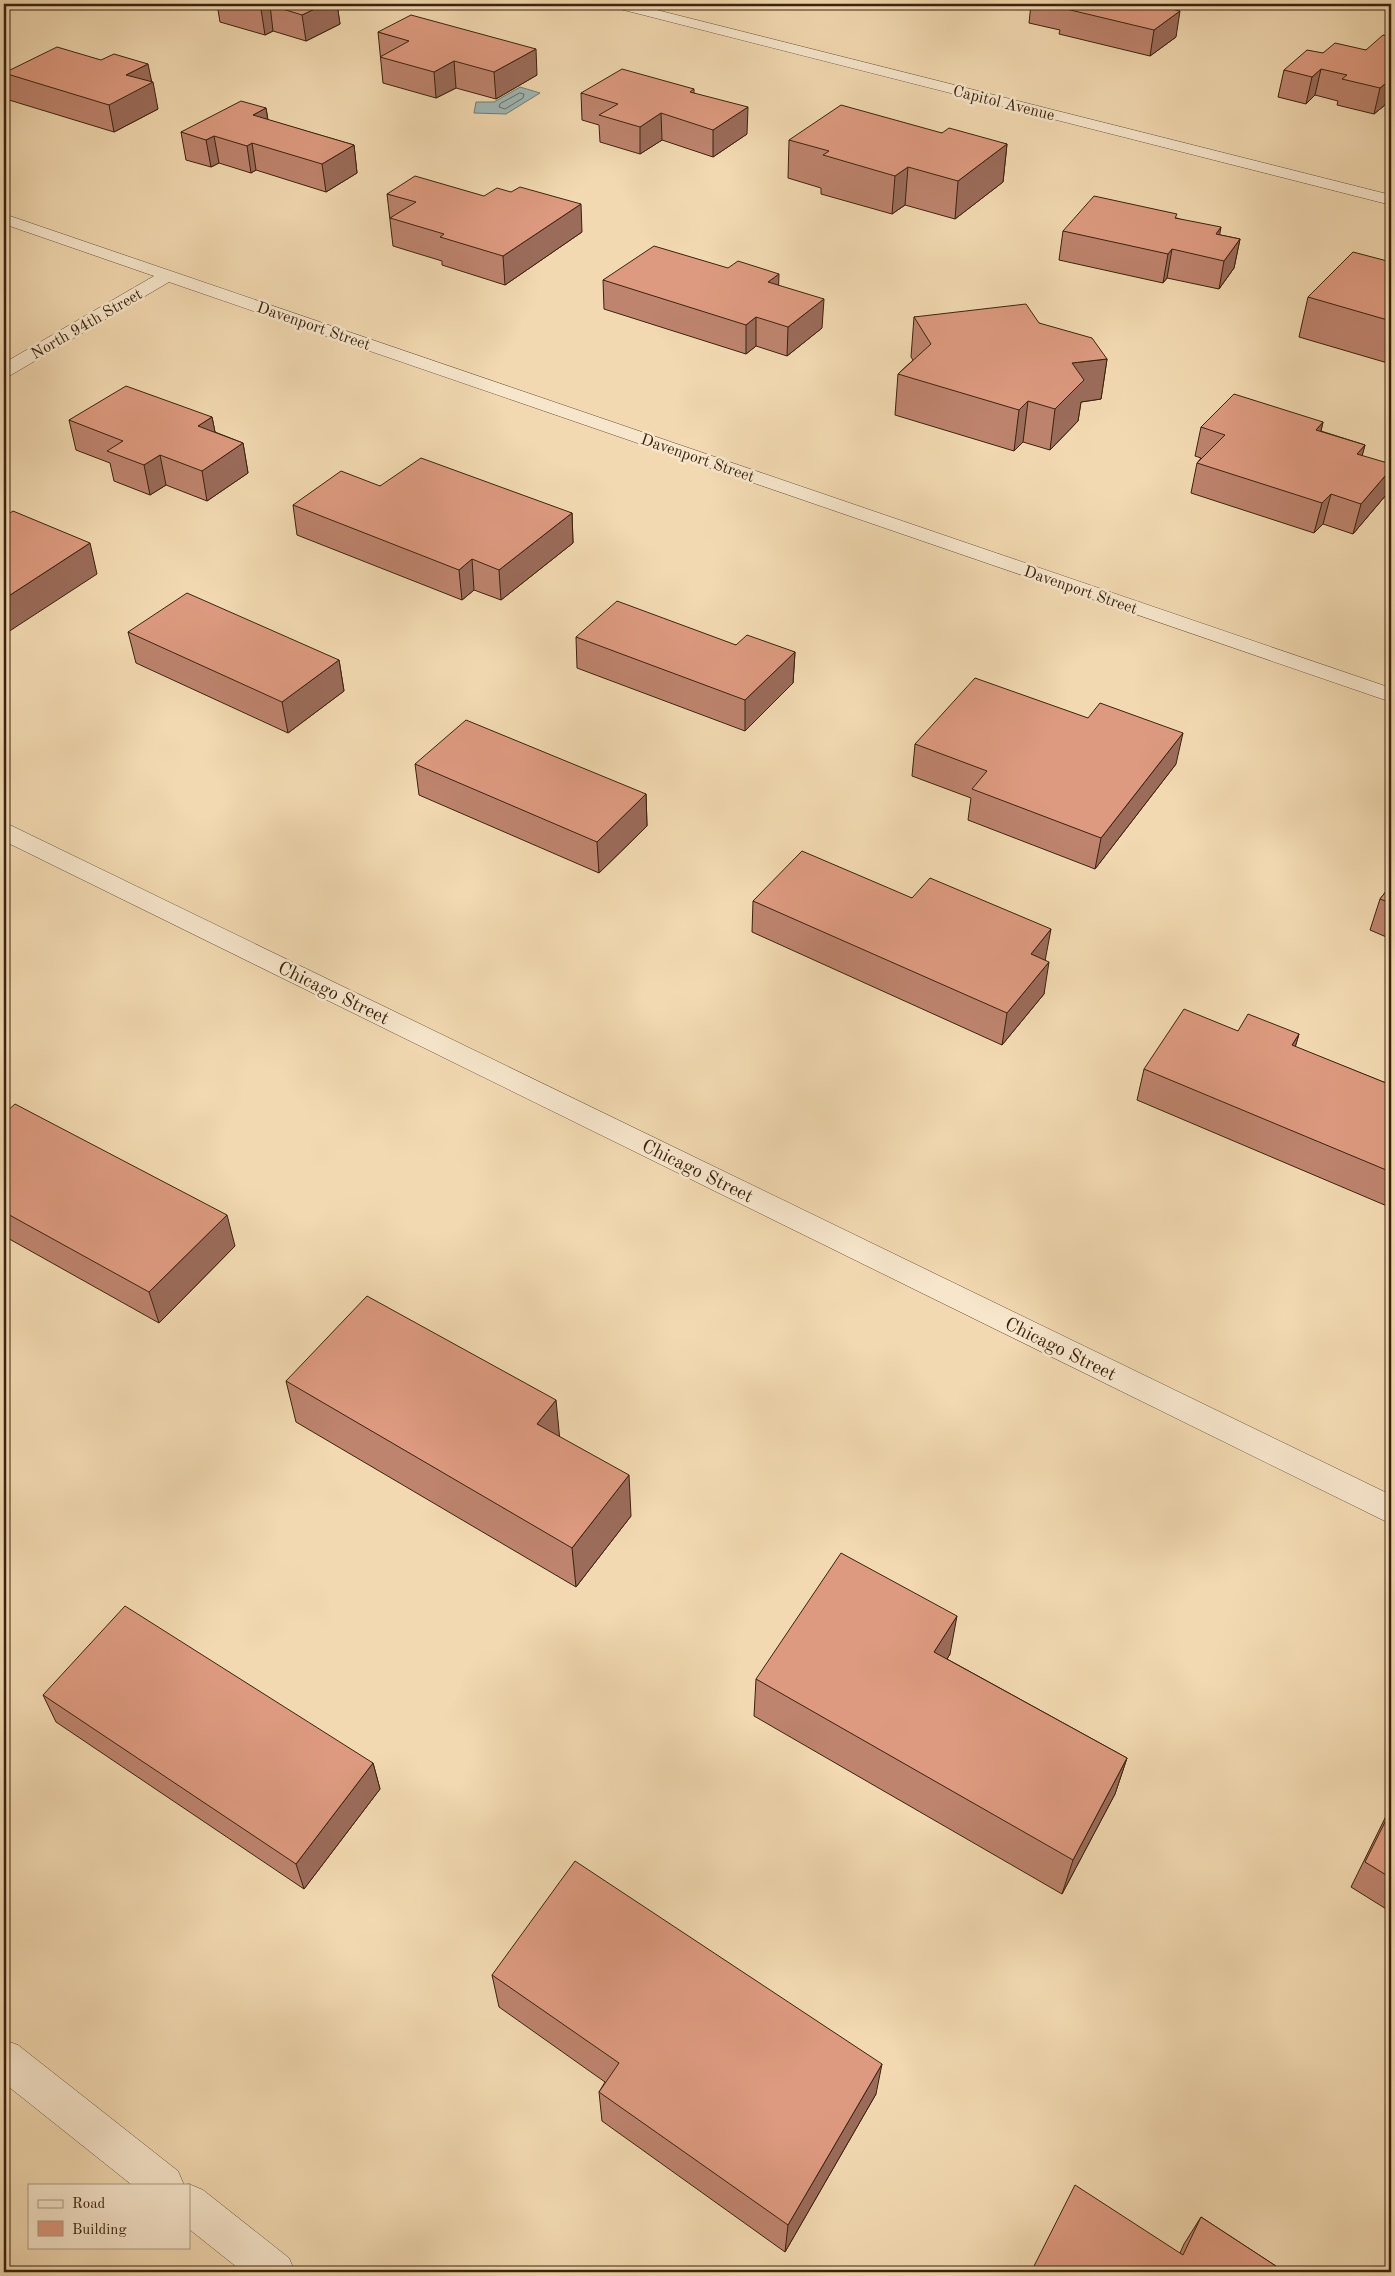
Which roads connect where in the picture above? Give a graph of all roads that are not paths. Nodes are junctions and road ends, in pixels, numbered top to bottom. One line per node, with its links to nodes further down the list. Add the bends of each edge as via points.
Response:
1 (617, 4): 2 (street, Capitol Avenue)
2 (1391, 200)
3 (4, 219): 4 (street, Davenport Street)
4 (168, 275): 5 (street, North 94th Street); 6 (street, Davenport Street)
5 (4, 371)
6 (1391, 695)
7 (4, 831): 8 (street, Chicago Street)
8 (1391, 1510)
9 (4, 2059): 10 (street)
10 (163, 2184)
11 (190, 2205): 12 (street)
12 (275, 2272)

